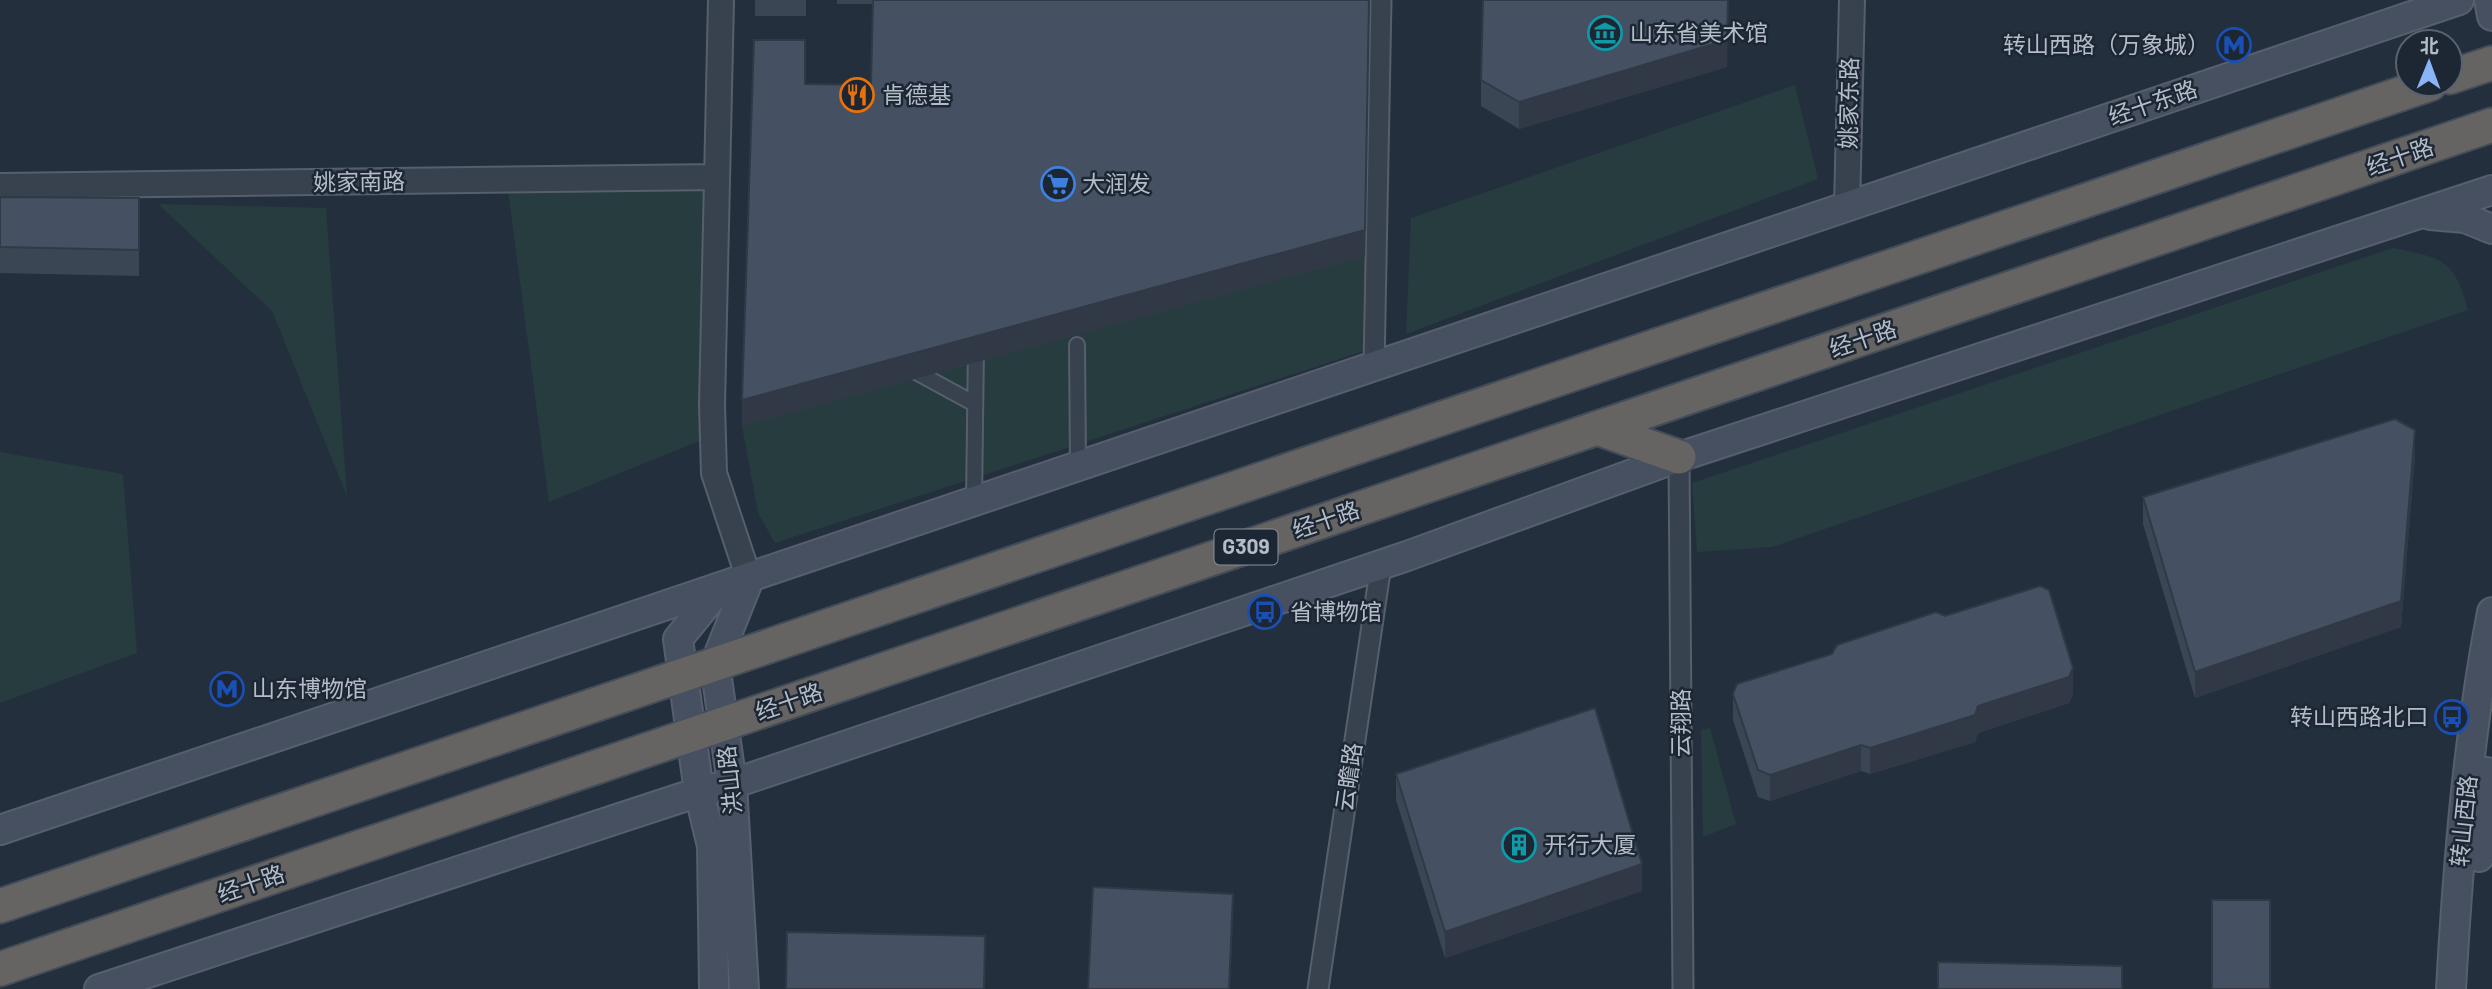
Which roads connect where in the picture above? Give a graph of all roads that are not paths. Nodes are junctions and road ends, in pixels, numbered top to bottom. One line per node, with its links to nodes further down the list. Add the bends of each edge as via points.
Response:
1 (721, 0): 11 (street)
2 (1381, 0): 20 (street)
3 (1852, 0): 14 (street, 姚家东路)
4 (2459, 0): 14 (main road, 经十东路)
5 (2489, 0): 6 (main road)
6 (2492, 16)
7 (2492, 63): 8 (highway)
8 (2464, 72)
9 (2394, 96): 30 (highway, G309)
10 (2492, 125): 22 (highway, 经十路 / G309)
11 (717, 177): 12 (street, 姚家南路); 27 (street, via 714,473)
12 (0, 186)
13 (2492, 190): 15 (main road)
14 (1847, 207): 20 (main road)
15 (2420, 215): 16 (main road, via 2465,218); 23 (main road)
16 (2492, 229)
17 (976, 345): 21 (street)
18 (1077, 345): 24 (street)
19 (890, 358): 21 (street)
20 (1374, 367): 24 (main road)
21 (975, 404): 25 (street)
22 (1597, 428): 23 (highway); 33 (highway, 经十路 / G309)
23 (1679, 457): 26 (main road); 44 (street, 云翔路)
24 (1078, 466): 25 (main road)
25 (974, 503): 27 (main road)
26 (1381, 565): 35 (main road); 43 (street, 云瞻路)
27 (750, 579): 28 (main road); 30 (main road)
28 (718, 590): 31 (main road, 洪山路, via 678,639); 37 (main road)
29 (2492, 612): 45 (main road, 转山西路, via 2463,808)
30 (715, 664): 31 (highway, G309); 33 (main road, 洪山路)
31 (683, 675): 34 (main road, 洪山路); 38 (highway, G309)
32 (2492, 718): 46 (main road, 转山西路)
33 (724, 724): 34 (highway, 经十路 / G309); 35 (main road, 洪山路)
34 (691, 735): 36 (main road, 洪山路); 39 (highway, 经十路 / G309)
35 (732, 785): 36 (main road); 42 (main road, 洪山路)
36 (699, 792): 40 (main road); 41 (main road, 洪山路, via 712,846)
37 (0, 830)
38 (0, 906)
39 (0, 969)
40 (99, 989)
41 (714, 989)
42 (744, 989)
43 (1318, 989)
44 (1683, 989)
45 (2451, 989)
46 (2467, 989)

